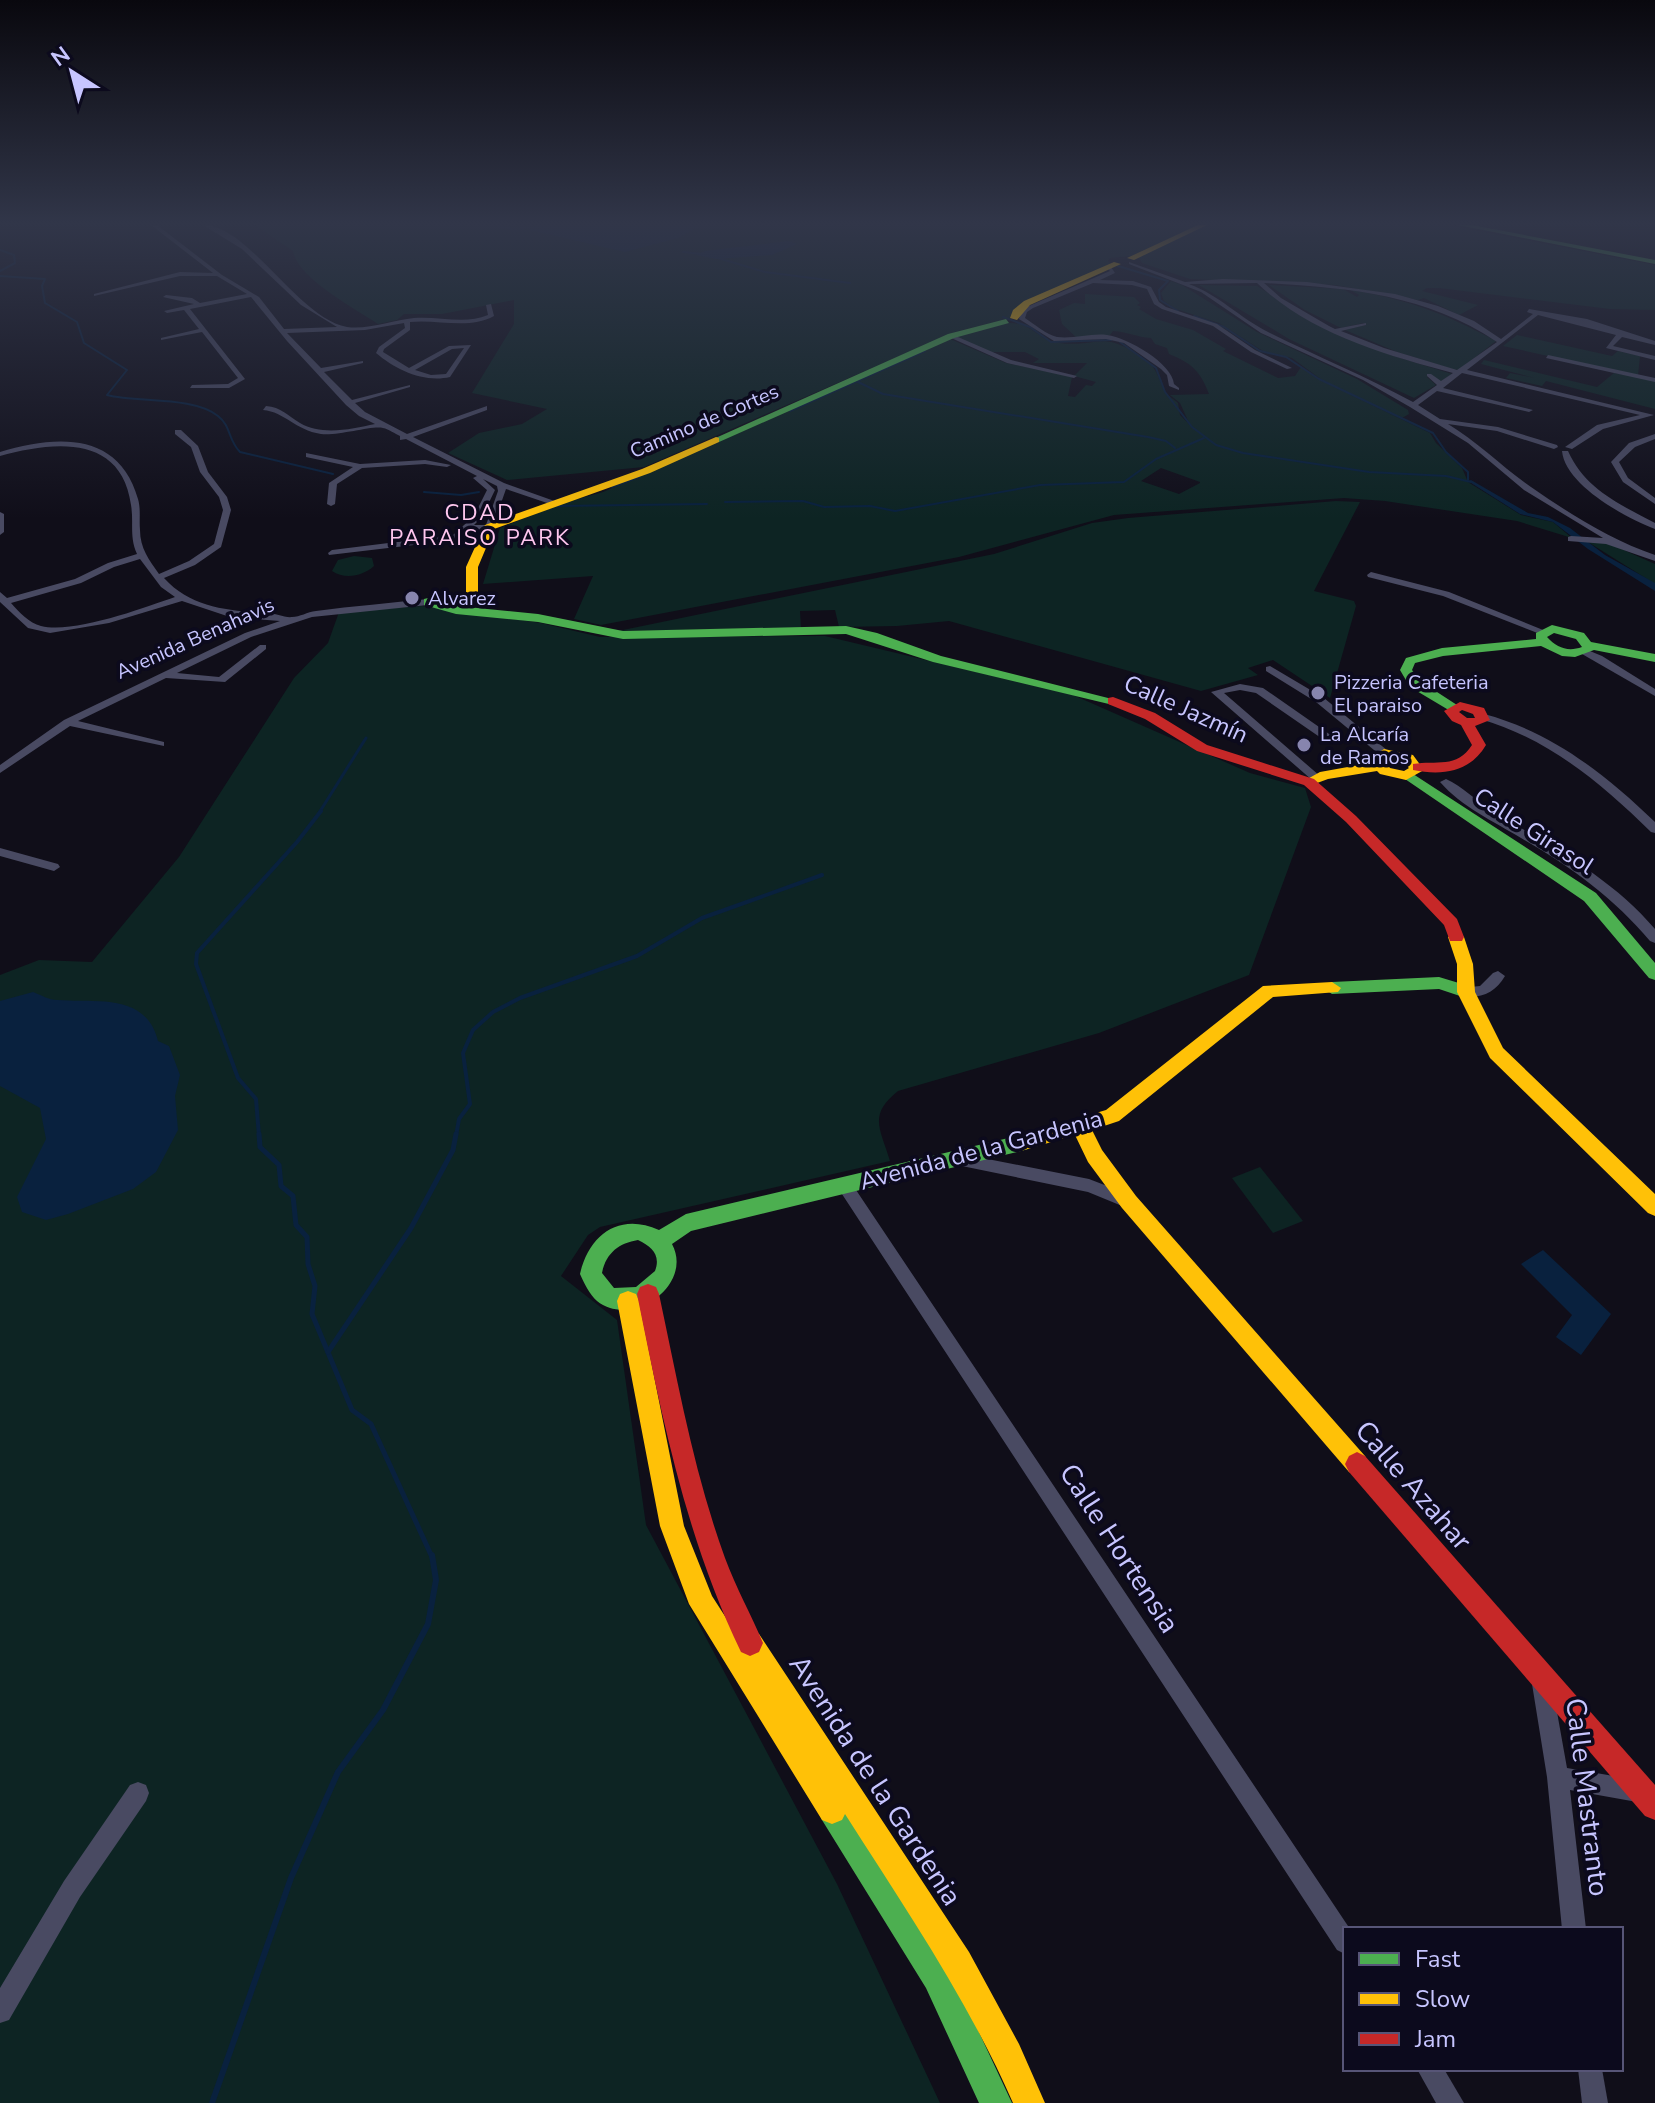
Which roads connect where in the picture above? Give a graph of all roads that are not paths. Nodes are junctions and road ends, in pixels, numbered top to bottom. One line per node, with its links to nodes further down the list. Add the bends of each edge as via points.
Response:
1 (197, 323): 16 (street)
2 (275, 323): 18 (street)
3 (331, 323): 15 (street)
4 (396, 323): 15 (street)
5 (407, 323): 28 (street, via 408,329 379,350)
6 (998, 323): 20 (street, Camino de Cortes)
7 (1029, 323): 37 (street, via 1054,339 1106,337 1126,342 1163,368)
8 (1209, 323): 27 (street)
9 (1250, 323): 39 (street)
10 (1324, 323): 17 (street)
11 (1469, 323): 22 (street)
12 (1525, 323): 22 (street)
13 (1594, 323): 19 (street)
14 (1364, 324): 17 (street)
15 (343, 328): 18 (street)
16 (202, 330): 21 (street); 35 (street, via 242,379 229,386)
17 (1337, 330): 30 (street)
18 (281, 331): 29 (street)
19 (1621, 333): 23 (street); 25 (street, via 1608,347)
20 (951, 336): 32 (street, via 1009,362); 55 (street, Camino de Cortes, via 646,471)
21 (163, 339)
22 (1501, 342): 30 (street)
23 (1655, 343)
24 (1548, 357): 33 (street)
25 (1655, 358)
26 (361, 362): 29 (street)
27 (1289, 368)
28 (410, 370): 28 (street, via 446,378 469,346 450,347)
29 (318, 371): 38 (street)
30 (1461, 372): 36 (street); 43 (street)
31 (1429, 375): 36 (street)
32 (1074, 376)
33 (1655, 380)
34 (408, 386): 38 (street)
35 (192, 387)
36 (1440, 387): 39 (street); 42 (street)
37 (1177, 389)
38 (349, 403): 45 (street)
39 (1413, 405): 44 (street)
40 (266, 408): 45 (street, via 316,430)
41 (484, 408): 48 (street)
42 (1529, 410)
43 (1653, 414): 49 (street, via 1600,427)
44 (1436, 421): 49 (street, via 1512,432 1555,451); 62 (street, via 1471,441 1527,488)
45 (379, 425): 48 (street)
46 (178, 432): 67 (street, via 194,446 227,510 218,545)
47 (1655, 436): 54 (street, via 1632,445 1615,462 1623,479)
48 (403, 438): 53 (street)
49 (1567, 450): 58 (street, via 1566,460 1582,481)
50 (0, 454): 64 (street, via 60,444 85,446 109,456 127,476)
51 (309, 455): 52 (street)
52 (360, 466): 56 (street, via 333,483); 59 (street, via 440,463 484,481 491,490)
53 (501, 485): 55 (street); 59 (street)
54 (1655, 502)
55 (556, 503): 59 (street, Camino de Cortes)
56 (331, 504)
57 (0, 514): 60 (street)
58 (1655, 526)
59 (477, 527): 63 (street, via 452,538); 71 (street)
60 (0, 532)
61 (1571, 539): 62 (street)
62 (1618, 544): 65 (street)
63 (332, 553)
64 (143, 555): 67 (street); 68 (street, via 78,581)
65 (1655, 558)
66 (1371, 575): 75 (street, via 1446,594)
67 (159, 577): 69 (street)
68 (2, 598): 69 (street, via 37,628 57,630)
69 (182, 598): 72 (street)
70 (428, 602): 71 (street, Avenida Benahavis); 73 (street, Avenida Benahavis)
71 (468, 602): 89 (street, Calle Jazmín, via 623,635 846,630 937,659 1108,699 1150,716 1202,748)
72 (248, 616): 73 (street); 74 (street)
73 (287, 620): 74 (street, Avenida Benahavis)
74 (269, 627): 80 (street, Avenida Benahavis)
75 (1542, 637): 77 (street, via 1552,629 1570,632 1586,640); 82 (street, via 1410,661 1410,680 1452,708 1453,716)
76 (263, 647): 80 (street, via 221,680)
77 (1587, 649): 78 (street); 81 (street)
78 (1655, 658)
79 (1270, 669): 86 (street, via 1320,700)
80 (163, 675): 83 (street, Avenida Benahavis)
81 (1655, 693)
82 (1475, 720): 88 (street, via 1479,745 1470,759 1450,768); 91 (street, via 1526,733 1573,759)
83 (68, 722): 85 (street); 87 (street, Avenida Benahavis)
84 (1328, 738): 89 (street, via 1259,690 1216,692)
85 (160, 744)
86 (1382, 760): 88 (street, via 1393,775); 89 (street)
87 (0, 770)
88 (1414, 771): 95 (street, Calle Girasol, via 1590,897)
89 (1313, 780): 97 (street, Calle Jazmín, via 1451,923 1465,964)
90 (1446, 782): 94 (street, via 1592,875 1618,895)
91 (1655, 829)
92 (0, 852): 93 (street)
93 (54, 867)
94 (1655, 938)
95 (1655, 974)
96 (1498, 976): 97 (street, via 1482,992)
97 (1466, 992): 98 (street, Avenida de la Gardenia, via 1439,983 1269,991 1112,1116); 102 (street, Calle Jazmín, via 1496,1053)
98 (1081, 1127): 99 (street, Avenida de la Gardenia); 101 (street, Calle Azahar)
99 (957, 1159): 100 (street, Avenida de la Gardenia); 101 (street, Calle Azahar, via 1089,1186)
100 (845, 1186): 103 (street, Avenida de la Gardenia, via 686,1223); 111 (street, Calle Hortensia)
101 (1129, 1202): 106 (street, Calle Azahar)
102 (1655, 1207)
103 (660, 1241): 104 (street, via 666,1249 667,1271); 105 (street, via 650,1234 627,1232 596,1252 591,1274 595,1285 603,1294)
104 (648, 1294): 105 (street); 116 (street, Avenida de la Gardenia, via 689,1487 713,1563 748,1639 957,1960 1010,2056)
105 (628, 1301): 115 (street, Avenida de la Gardenia, via 672,1526 702,1604 937,1977)
106 (1540, 1672): 107 (street, Calle Mastranto); 109 (street, Calle Azahar)
107 (1558, 1777): 109 (street); 110 (street, Calle Mastranto)
108 (138, 1793): 112 (street, via 72,1889)
109 (1649, 1799)
110 (1574, 1927)
111 (1343, 1939)
112 (0, 2011)
113 (1430, 2071): 117 (street)
114 (1590, 2071): 118 (street)
115 (996, 2103)
116 (1029, 2103)
117 (1451, 2103)
118 (1595, 2103)

